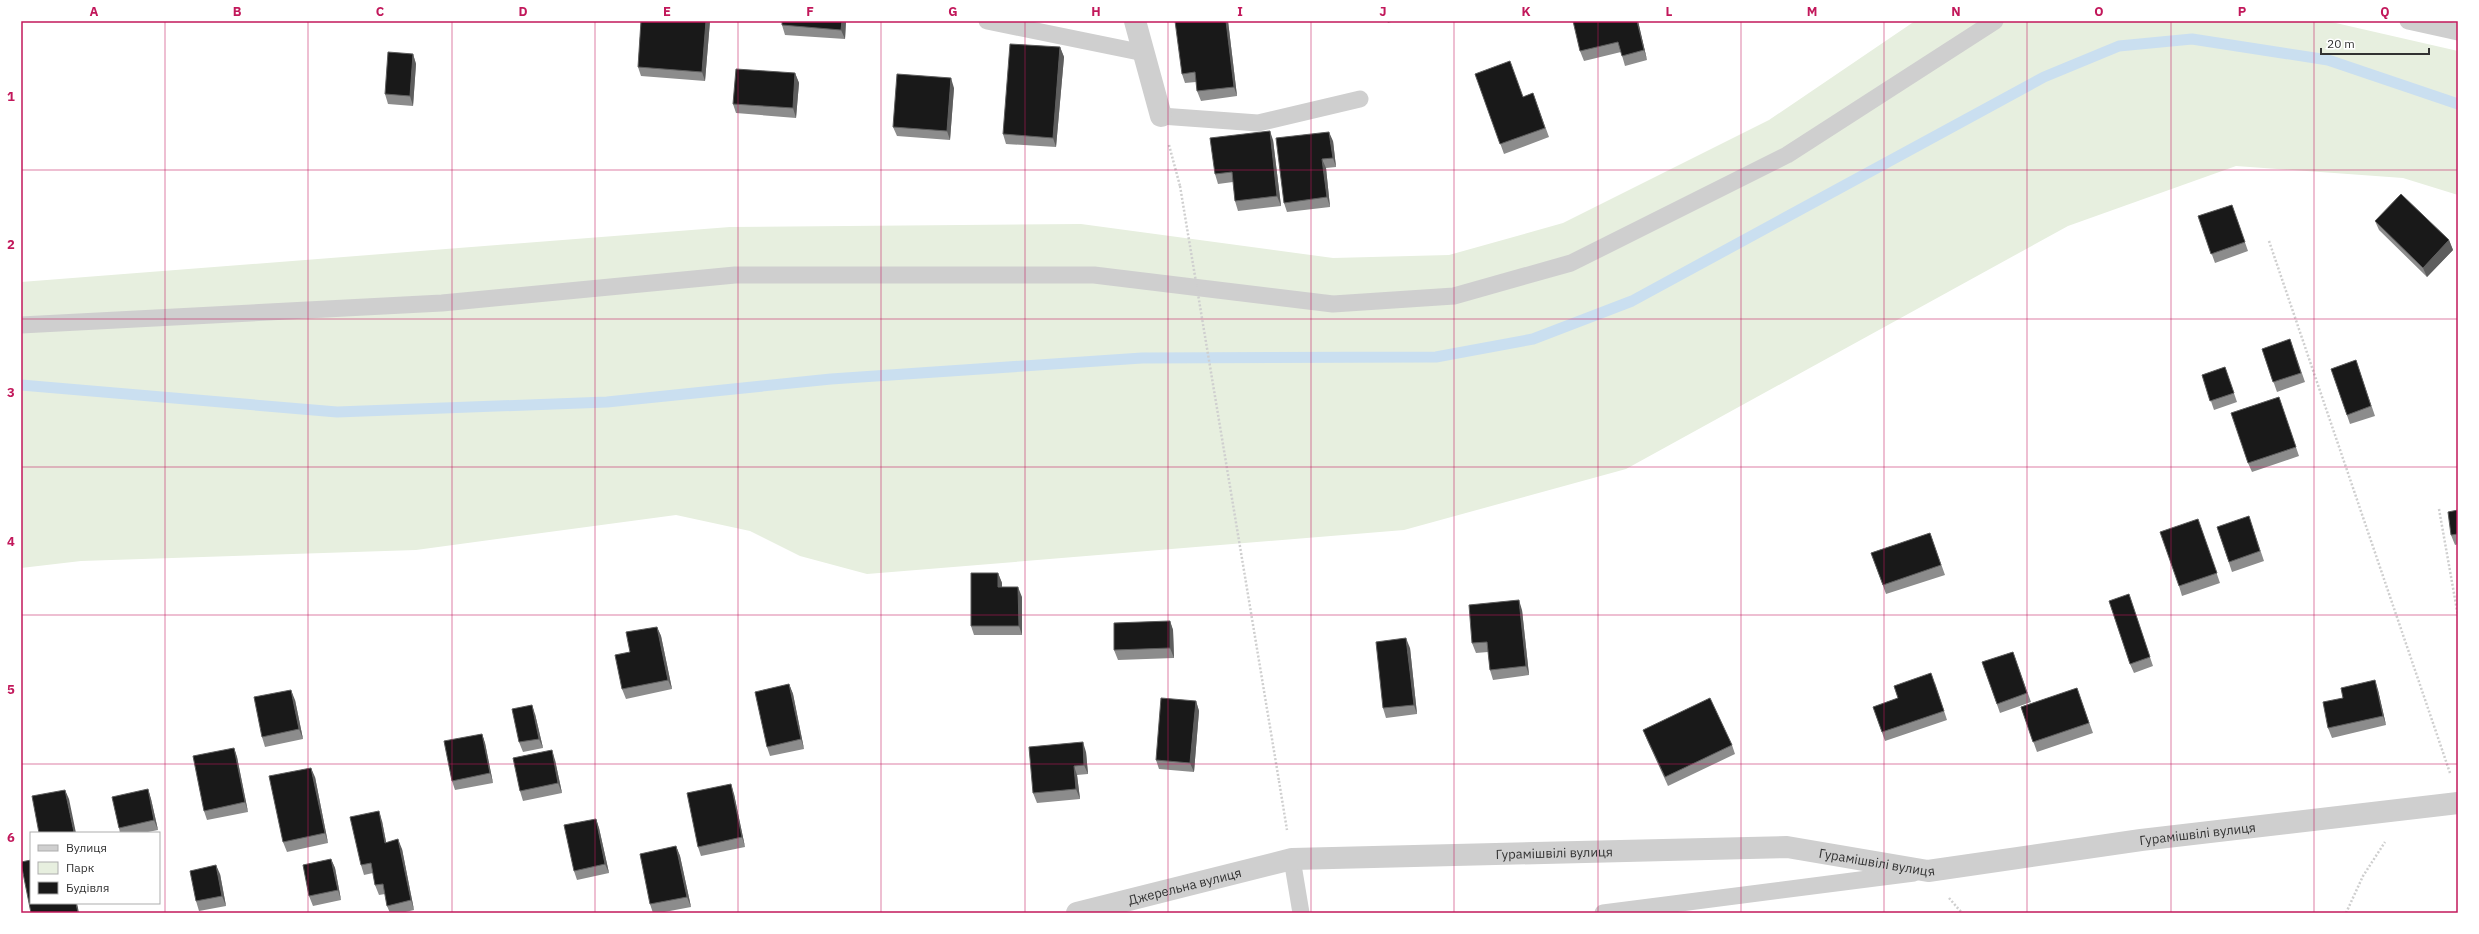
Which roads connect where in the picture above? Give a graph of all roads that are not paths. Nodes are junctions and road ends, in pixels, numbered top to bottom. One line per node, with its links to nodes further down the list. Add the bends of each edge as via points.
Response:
1 (987, 21): 6 (lane)
2 (1135, 21): 6 (street)
3 (1995, 21): 9 (lane, via 1787,155 1571,263 1454,296 1333,304 1094,275 735,275 442,303)
4 (2408, 21): 5 (lane)
5 (2458, 32)
6 (1144, 53): 8 (street)
7 (1360, 98): 8 (lane, via 1258,123)
8 (1161, 116)
9 (21, 325)
10 (2458, 803): 12 (street, Гурамішвілі вулиця, via 2141,840)
11 (1292, 858): 12 (street, Гурамішвілі вулиця, via 1787,848); 13 (street, Джерельна вулиця); 14 (lane)
12 (1928, 872): 15 (lane)
13 (1077, 913)
14 (1301, 913)
15 (1603, 913)

